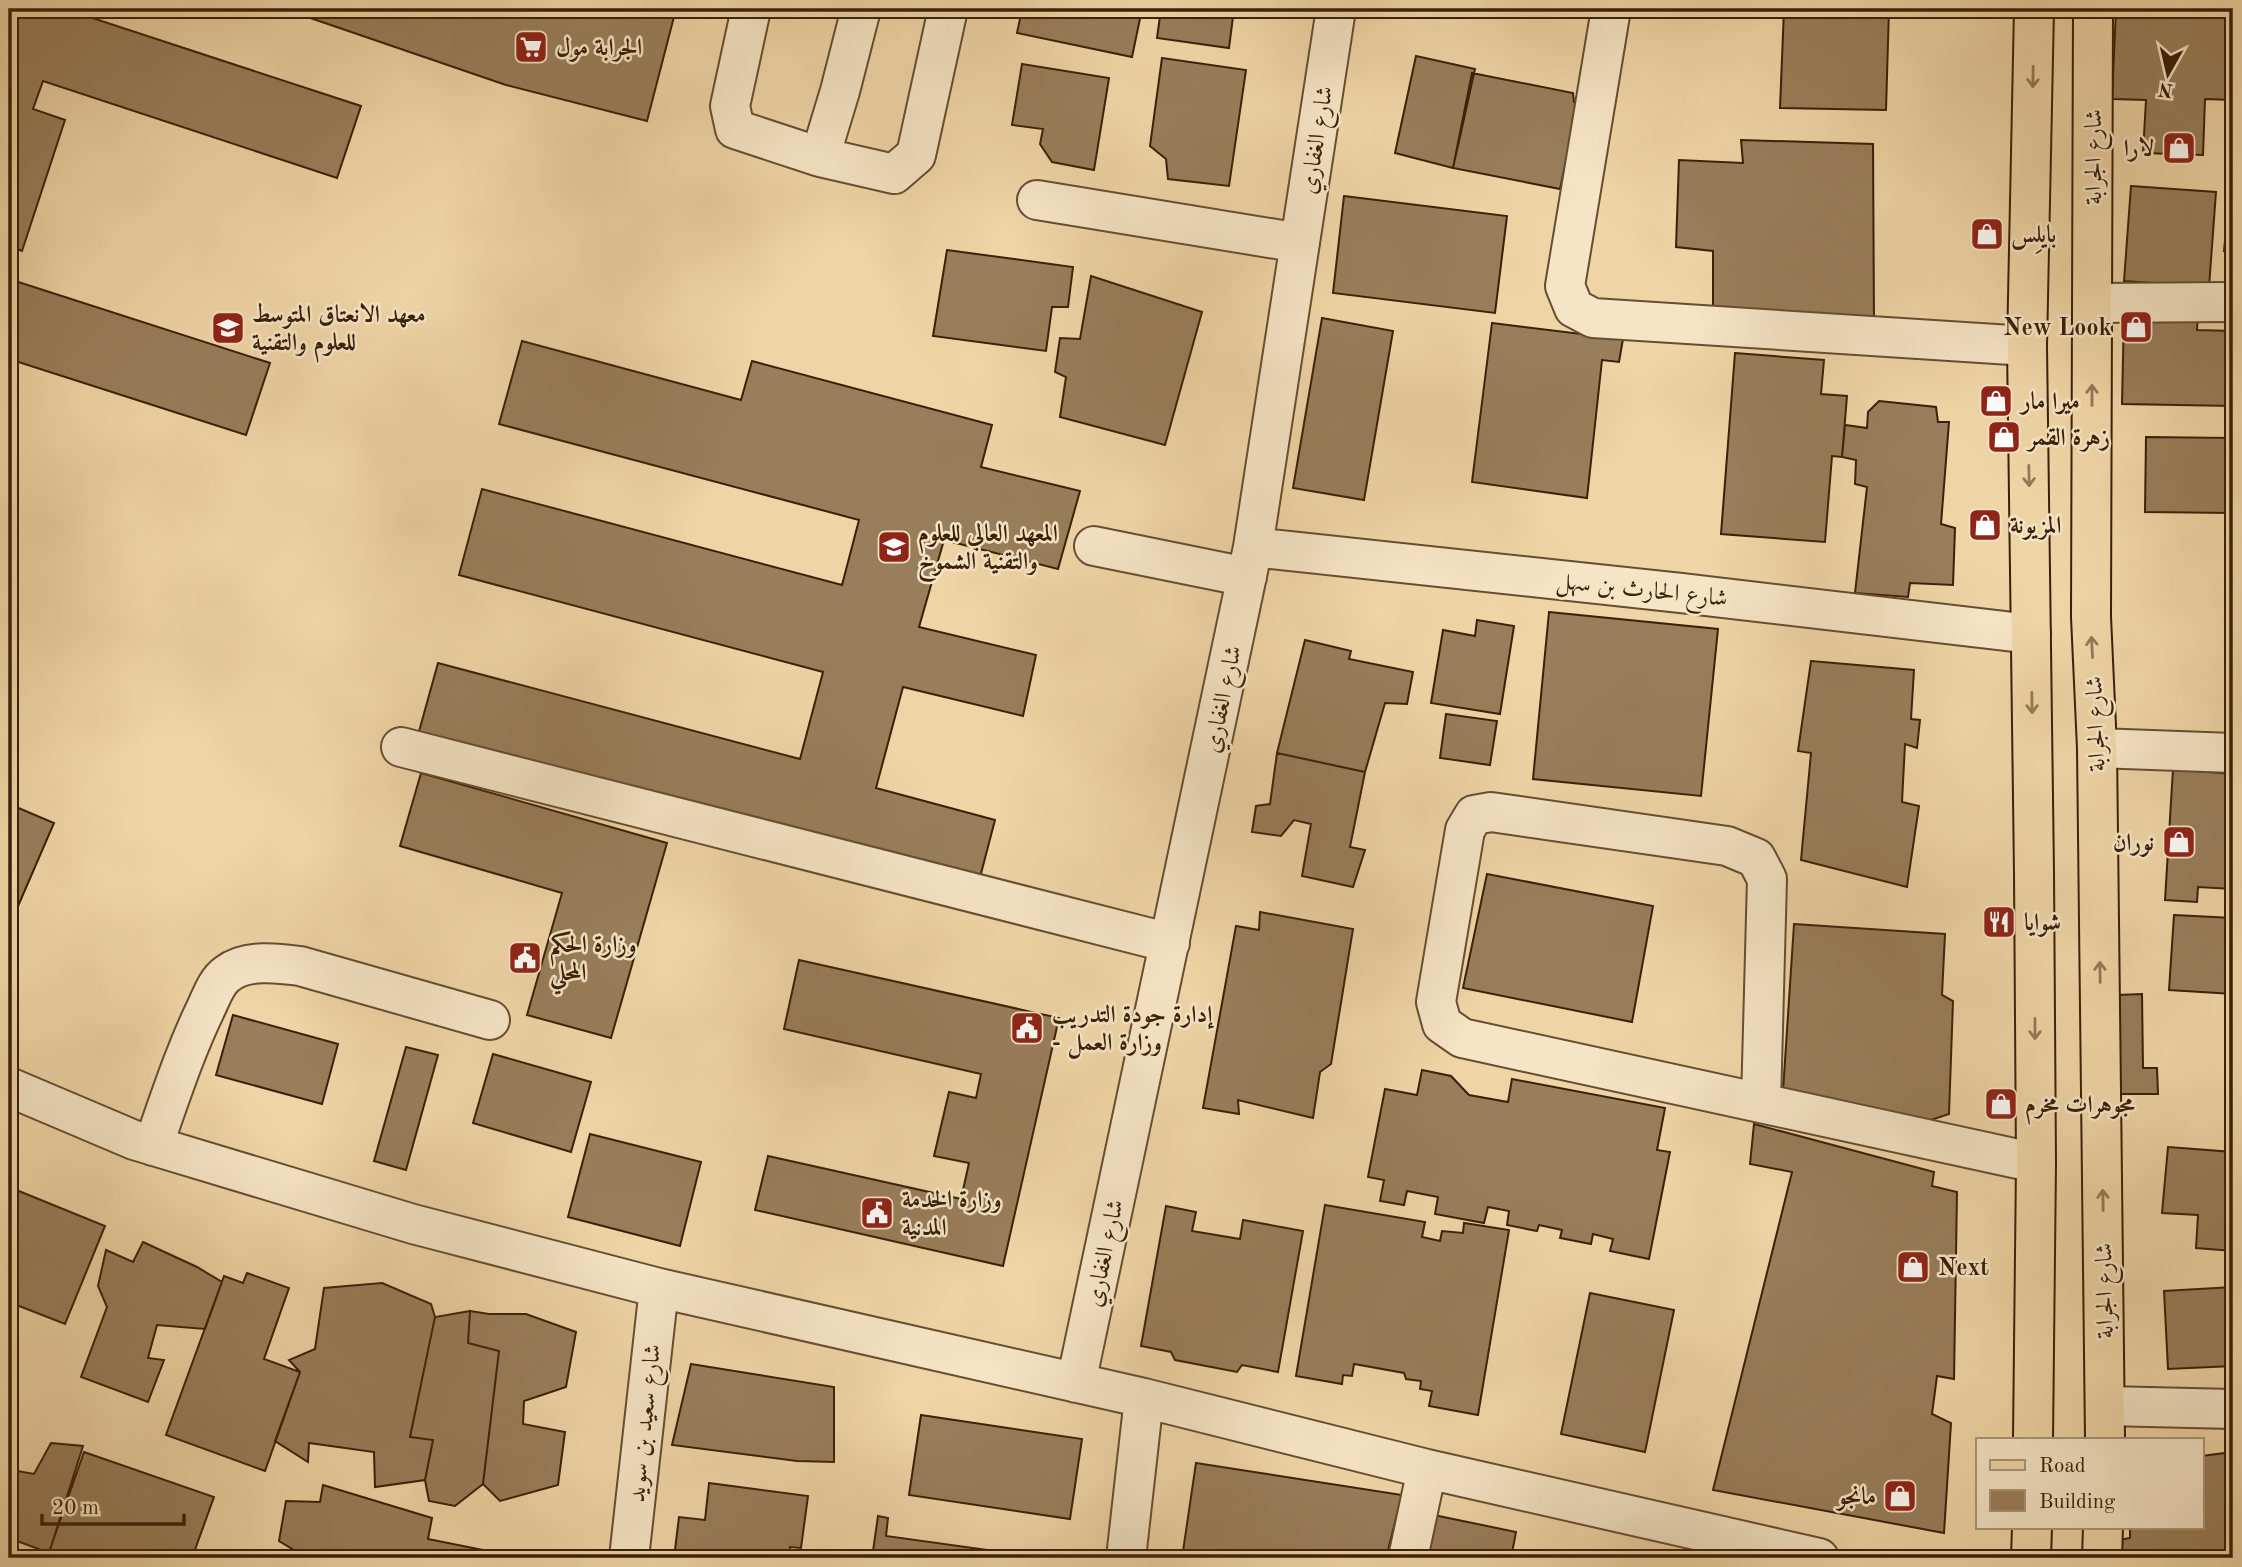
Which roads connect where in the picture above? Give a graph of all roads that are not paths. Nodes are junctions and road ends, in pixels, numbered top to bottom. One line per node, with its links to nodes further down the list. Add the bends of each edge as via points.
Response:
1 (751, 9): 8 (street, via 730,106 735,129)
2 (861, 9): 8 (street)
3 (948, 9): 8 (street, via 916,155 894,174)
4 (1336, 9): 10 (street, شارع الغفاري)
5 (1611, 9): 13 (street, via 1565,286 1574,308 1593,317)
6 (2034, 9): 13 (main road, one-way to 13)
7 (2093, 9): 12 (main road, شارع الجرابة)
8 (820, 157)
9 (1037, 201): 10 (street)
10 (1300, 243): 15 (street, شارع الغفاري)
11 (2233, 302): 12 (street)
12 (2093, 303): 18 (main road, شارع الجرابة, one-way to 12, via 2091,617)
13 (2027, 346): 16 (main road, one-way to 16)
14 (1094, 546): 15 (street, شارع الحارث بن سهل)
15 (1250, 562): 16 (street, شارع الحارث بن سهل, via 1681,593); 20 (street, شارع الغفاري)
16 (2031, 634): 25 (main road, one-way to 25)
17 (401, 747): 20 (street)
18 (2097, 748): 19 (street); 30 (main road, شارع الجرابة, one-way to 18)
19 (2233, 753)
20 (1170, 943): 27 (street, شارع الغفاري)
21 (490, 1020): 24 (street, via 300,966 278,963 239,968 218,984 188,1046)
22 (9, 1087): 24 (street)
23 (1761, 1102): 23 (street, via 1462,1038 1442,1024 1436,1002 1465,830 1474,815 1491,812 1727,846 1756,858 1767,879); 25 (street)
24 (153, 1146): 26 (street, via 413,1224)
25 (2036, 1163): 31 (main road)
26 (659, 1288): 27 (street); 35 (street, شارع سعيد بن سويد)
27 (1076, 1383): 28 (street)
28 (1144, 1398): 32 (street); 36 (street)
29 (2233, 1409): 30 (street)
30 (2105, 1423)
31 (2033, 1438)
32 (1427, 1469): 37 (street); 38 (street)
33 (2032, 1528): 39 (main road)
34 (2103, 1528): 40 (main road)
35 (629, 1558)
36 (1126, 1558)
37 (1408, 1558)
38 (1813, 1558)
39 (2031, 1558)
40 (2102, 1558)

